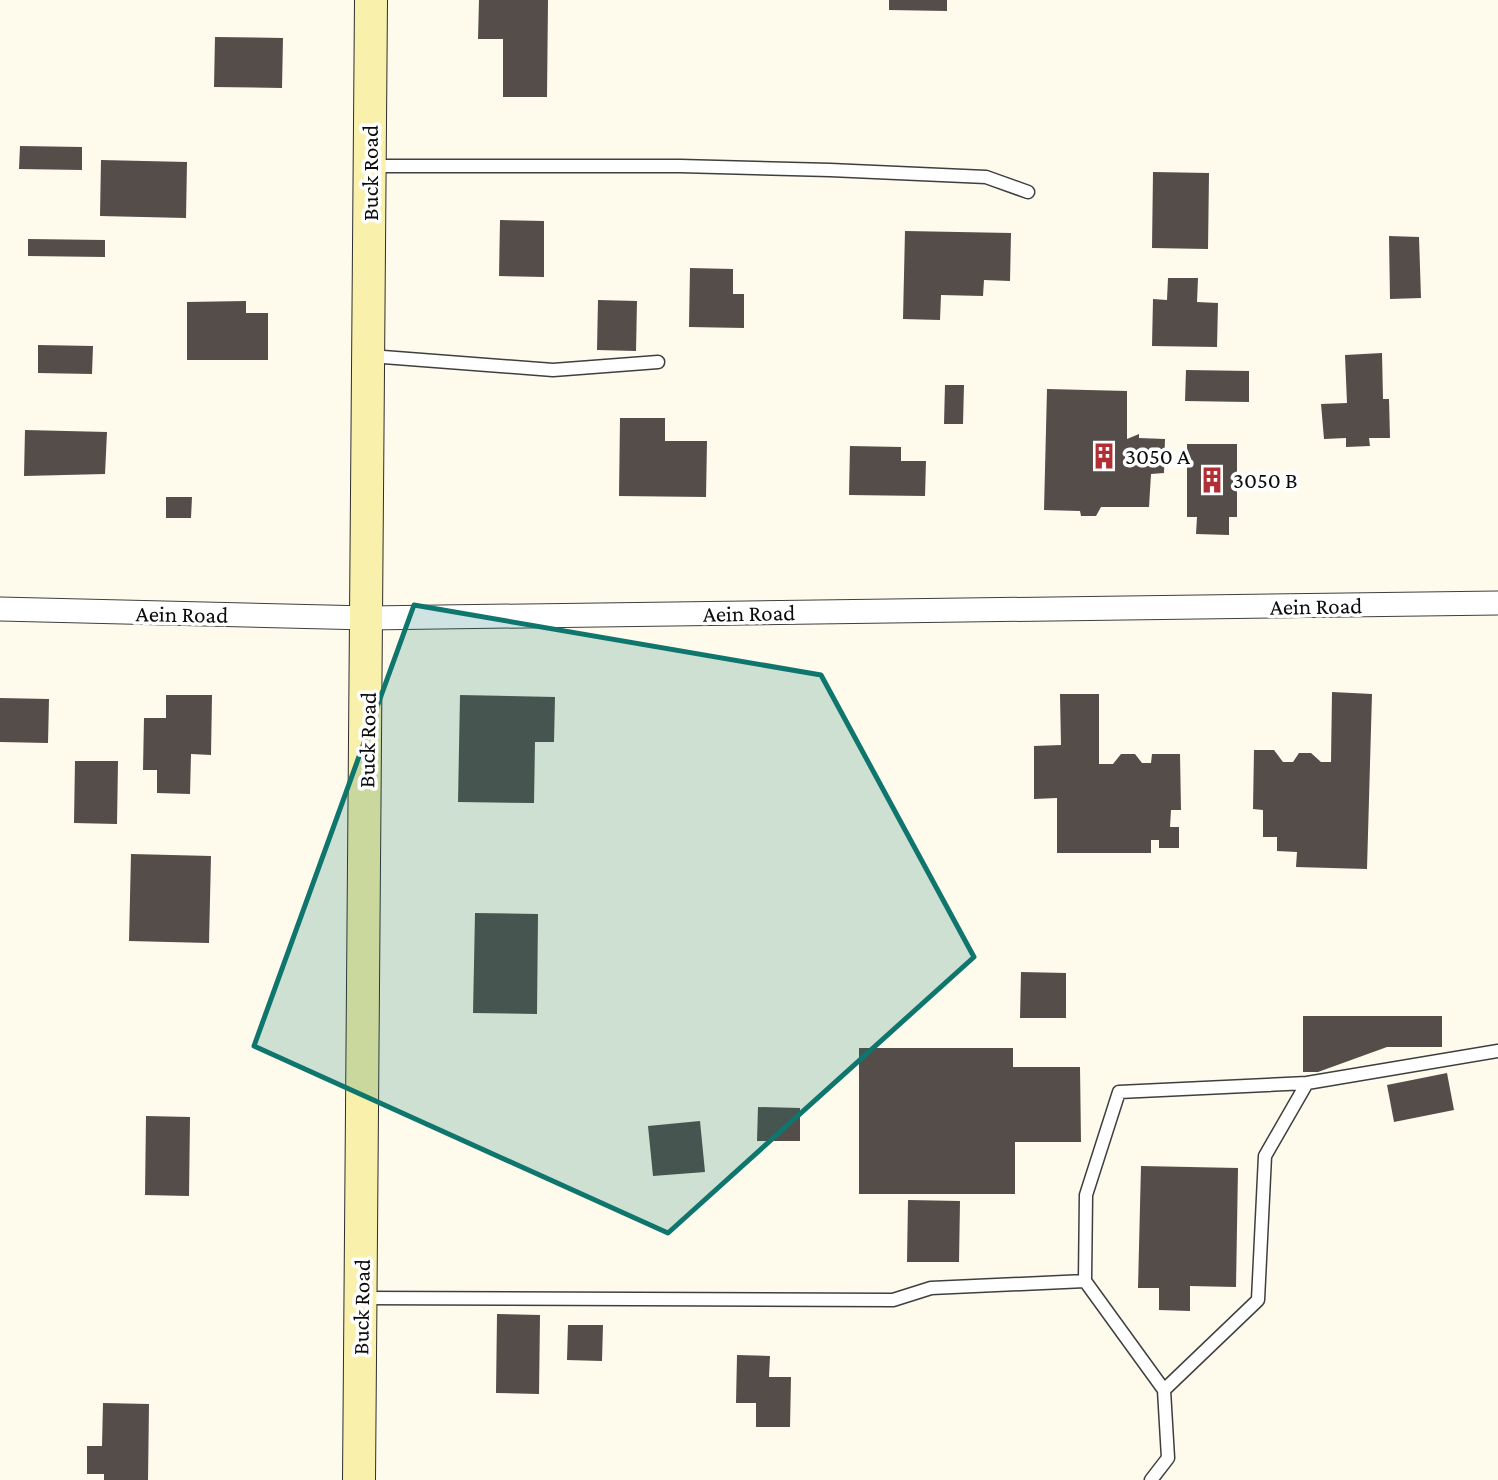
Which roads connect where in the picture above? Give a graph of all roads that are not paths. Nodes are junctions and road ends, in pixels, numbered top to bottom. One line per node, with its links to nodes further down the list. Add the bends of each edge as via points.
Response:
1 (371, 0): 2 (street, Buck Road)
2 (370, 166): 3 (lane, via 830,170 986,177); 4 (street, Buck Road)
3 (1028, 192)
4 (369, 356): 5 (lane, via 553,369); 8 (street, Buck Road)
5 (658, 362)
6 (1498, 603): 8 (street, Aein Road)
7 (0, 609): 8 (street, Aein Road)
8 (368, 618): 12 (street, Buck Road)
9 (1498, 1051): 10 (lane)
10 (1307, 1083): 11 (lane, via 1119,1092 1086,1195); 13 (lane, via 1265,1156 1258,1300)
11 (1084, 1281): 12 (lane, via 931,1287 893,1300); 13 (lane)
12 (361, 1297): 14 (street, Buck Road)
13 (1164, 1390): 15 (lane, via 1168,1458)
14 (359, 1480)
15 (1151, 1480)

